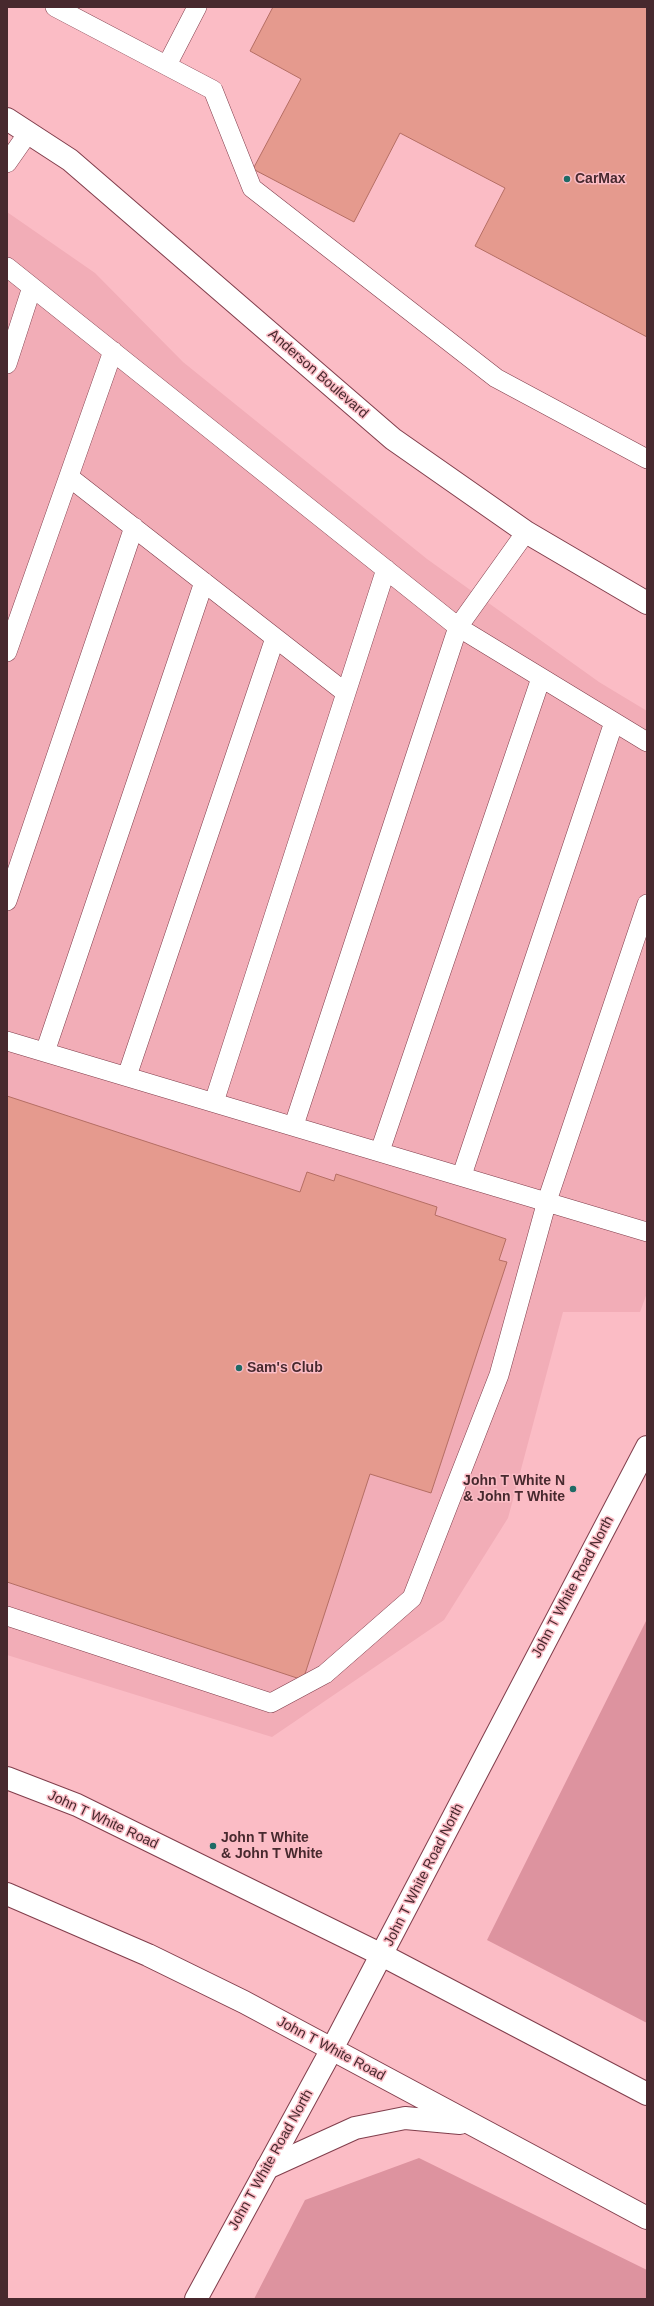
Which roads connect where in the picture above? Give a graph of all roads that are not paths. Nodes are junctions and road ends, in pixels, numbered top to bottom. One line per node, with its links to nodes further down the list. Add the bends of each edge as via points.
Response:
1 (55, 7): 3 (lane)
2 (197, 7): 3 (lane)
3 (167, 65): 11 (lane, via 213,90 252,188 496,378)
4 (7, 119): 5 (street, Anderson Boulevard)
5 (28, 133): 6 (lane); 14 (street, Anderson Boulevard, via 70,160 394,439)
6 (7, 164)
7 (7, 267): 8 (lane)
8 (32, 287): 9 (lane); 10 (lane)
9 (113, 352): 12 (lane); 15 (lane)
10 (7, 364)
11 (647, 459)
12 (69, 477): 13 (lane); 20 (lane)
13 (134, 528): 16 (lane); 25 (lane)
14 (526, 532): 17 (street, Anderson Boulevard); 18 (lane)
15 (386, 569): 18 (lane); 22 (lane)
16 (204, 582): 19 (lane); 28 (lane)
17 (647, 603)
18 (458, 627): 21 (lane); 31 (lane)
19 (275, 638): 22 (lane); 29 (lane)
20 (7, 652)
21 (541, 678): 23 (lane); 32 (lane)
22 (346, 693): 30 (lane)
23 (614, 722): 24 (lane); 33 (lane)
24 (647, 742)
25 (7, 901)
26 (647, 904): 34 (lane)
27 (7, 1041): 28 (lane)
28 (45, 1052): 29 (lane)
29 (127, 1076): 30 (lane)
30 (214, 1102): 31 (lane)
31 (294, 1125): 32 (lane)
32 (380, 1151): 33 (lane)
33 (462, 1176): 34 (lane)
34 (547, 1201): 35 (lane); 37 (lane, via 499,1375 412,1598 325,1674 271,1703)
35 (647, 1232)
36 (647, 1447): 40 (street, John T White Road North)
37 (7, 1616)
38 (7, 1778): 40 (street, John T White Road, via 77,1805)
39 (7, 1894): 41 (street, John T White Road, via 155,1958)
40 (382, 1955): 41 (street, John T White Road North); 42 (street, John T White Road)
41 (332, 2049): 43 (street, John T White Road); 44 (street, John T White Road North)
42 (647, 2094)
43 (470, 2124): 44 (street, via 405,2118 355,2128); 45 (street, John T White Road)
44 (267, 2168): 46 (street, John T White Road North)
45 (647, 2218)
46 (196, 2299)

